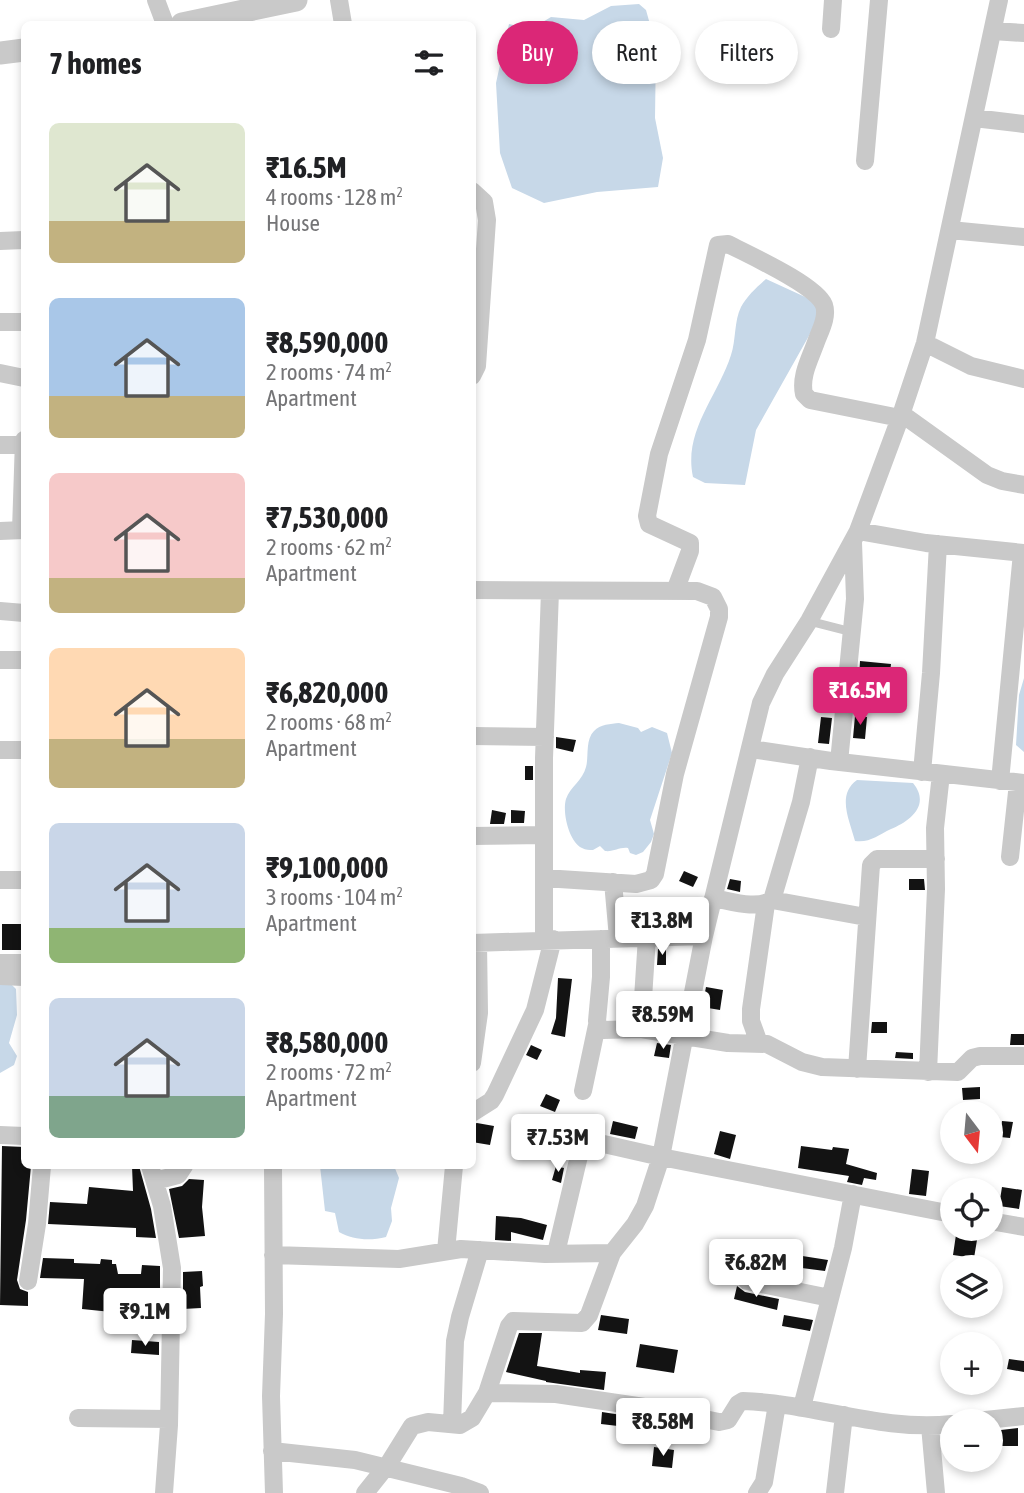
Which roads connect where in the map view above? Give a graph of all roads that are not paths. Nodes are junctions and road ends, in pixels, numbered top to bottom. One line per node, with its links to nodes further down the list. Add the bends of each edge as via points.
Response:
1 (156, 0): 9 (street)
2 (339, 0): 11 (street)
3 (833, 0): 12 (street)
4 (878, 0): 19 (street)
5 (999, 0): 13 (street)
6 (290, 1): 7 (street)
7 (257, 4): 8 (street)
8 (227, 19): 10 (street)
9 (163, 21)
10 (209, 21)
11 (342, 21)
12 (831, 29)
13 (993, 31): 14 (street); 17 (street)
14 (1024, 33)
15 (21, 50): 16 (street)
16 (0, 53)
17 (974, 118): 18 (street); 21 (street)
18 (1024, 124)
19 (865, 161)
20 (476, 195): 25 (street, via 486,209)
21 (950, 230): 22 (street); 28 (street)
22 (1024, 237)
23 (21, 240): 24 (street)
24 (0, 241)
25 (478, 267): 29 (street)
26 (0, 322): 27 (street)
27 (21, 323)
28 (925, 343): 32 (street, via 971,366); 33 (street)
29 (476, 368)
30 (0, 373): 31 (street)
31 (21, 377)
32 (1024, 379)
33 (901, 416): 36 (street, via 987,475); 39 (street); 44 (street, via 810,400 804,394 804,375 823,324 823,304 784,274 728,244 718,245 697,340 659,454 647,516 649,524 690,543)
34 (0, 445): 35 (street)
35 (21, 445)
36 (1024, 485)
37 (21, 530): 38 (street)
38 (0, 531)
39 (856, 535): 40 (street); 47 (street); 48 (street)
40 (938, 544): 41 (street); 58 (street)
41 (1023, 553): 60 (street)
42 (476, 590): 43 (street)
43 (550, 591): 44 (street); 52 (street)
44 (675, 591): 68 (street, via 706,593 717,603 719,617 678,761 655,874 645,883)
45 (0, 611): 46 (street)
46 (21, 613)
47 (808, 621): 48 (lane); 53 (street, via 761,703)
48 (852, 632): 57 (street)
49 (0, 660): 50 (street)
50 (21, 660)
51 (476, 736): 52 (street)
52 (545, 737): 61 (street)
53 (751, 749): 56 (street); 69 (street)
54 (0, 750): 55 (street)
55 (21, 750)
56 (810, 757): 57 (street); 70 (street, via 801,802)
57 (839, 762): 58 (street)
58 (922, 772): 59 (street)
59 (941, 774): 60 (street); 64 (street)
60 (1014, 782): 63 (street)
61 (544, 835): 62 (street); 65 (street)
62 (476, 836)
63 (1010, 857)
64 (936, 859): 71 (street, via 873,861); 89 (street)
65 (544, 878): 68 (street); 74 (street)
66 (0, 880): 67 (street)
67 (21, 880)
68 (612, 882): 75 (street)
69 (713, 898): 70 (street, via 756,905); 72 (street)
70 (769, 902): 71 (street); 86 (street, via 751,1009)
71 (866, 917): 88 (street)
72 (704, 936): 73 (street); 85 (street)
73 (647, 937): 75 (street); 83 (street)
74 (548, 939): 75 (street); 76 (street); 91 (street, via 535,1010 495,1095)
75 (609, 939): 82 (street)
76 (476, 943)
77 (476, 960): 84 (street)
78 (0, 963): 79 (street)
79 (21, 963)
80 (0, 976): 81 (street)
81 (21, 977)
82 (597, 1025): 83 (street, via 603,1030); 90 (street)
83 (641, 1029): 85 (street)
84 (476, 1034)
85 (684, 1038): 86 (street); 94 (street)
86 (759, 1043): 88 (street, via 811,1065)
87 (1024, 1056): 89 (street, via 980,1056 958,1072)
88 (857, 1069): 89 (street)
89 (928, 1072)
90 (583, 1091)
91 (476, 1111)
92 (0, 1135): 93 (street)
93 (21, 1136)
94 (661, 1157): 100 (street); 106 (street, via 645,1206); 107 (street, via 595,1142 582,1145)
95 (42, 1169): 109 (street)
96 (182, 1169): 99 (street, via 178,1175)
97 (273, 1169): 108 (street)
98 (454, 1169): 105 (street)
99 (153, 1173): 119 (street, via 172,1268)
100 (853, 1194): 101 (street); 111 (street)
101 (940, 1211)
102 (1003, 1223): 103 (street)
103 (1024, 1227)
104 (481, 1250): 105 (street); 107 (street); 120 (street, via 455,1341)
105 (446, 1251): 108 (street, via 399,1259)
106 (612, 1253): 107 (street); 112 (street, via 582,1323 513,1321)
107 (556, 1254)
108 (273, 1255): 123 (street)
109 (28, 1281)
110 (747, 1281): 111 (street)
111 (830, 1298): 114 (street)
112 (487, 1393): 113 (street, via 556,1394 719,1422 727,1420 743,1401); 120 (street, via 472,1418)
113 (777, 1404): 114 (street); 129 (street, via 764,1482)
114 (802, 1407): 115 (street)
115 (844, 1415): 122 (street); 130 (street)
116 (1024, 1416): 118 (street)
117 (78, 1418): 119 (street)
118 (1003, 1418)
119 (169, 1419): 125 (street)
120 (452, 1424): 124 (street, via 412,1426)
121 (940, 1425): 122 (street)
122 (930, 1426): 131 (street)
123 (272, 1451): 124 (street, via 330,1456); 126 (street)
124 (385, 1469): 127 (street); 128 (street)
125 (164, 1493)
126 (274, 1493)
127 (365, 1493)
128 (480, 1493)
129 (757, 1493)
130 (835, 1493)
131 (936, 1493)

